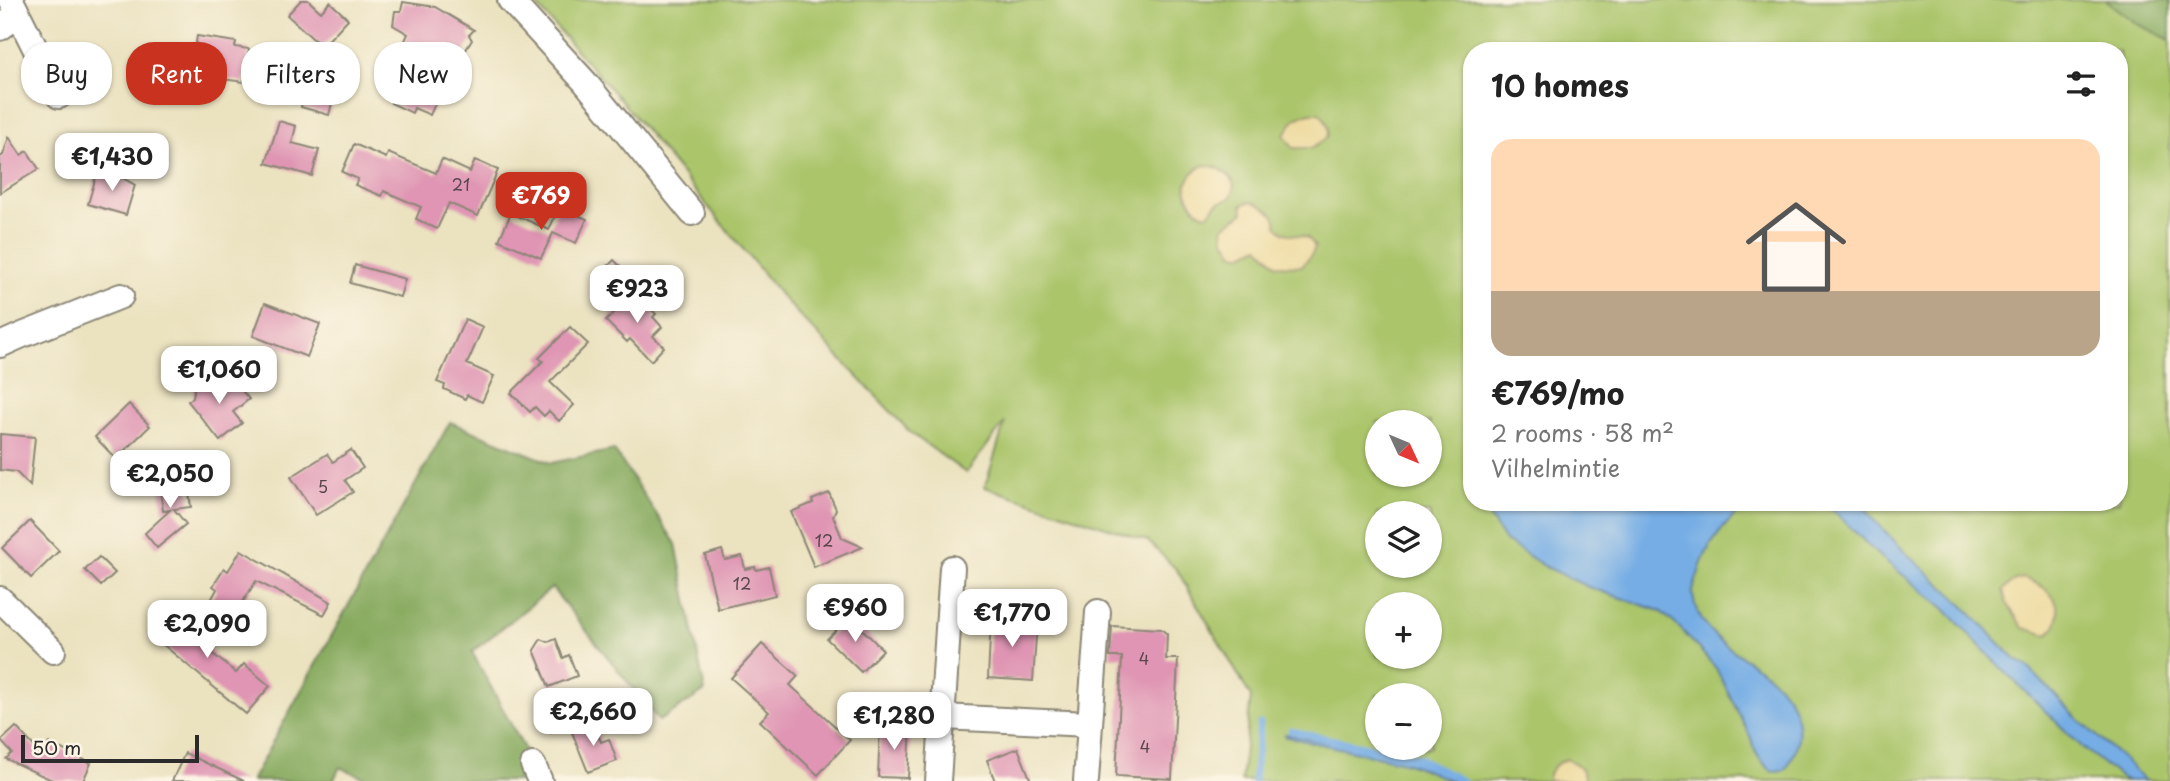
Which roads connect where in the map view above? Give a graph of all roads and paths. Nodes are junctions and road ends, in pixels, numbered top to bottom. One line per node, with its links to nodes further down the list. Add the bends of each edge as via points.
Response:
1 (510, 0): 4 (street, via 585,82)
2 (10, 14): 3 (street)
3 (27, 42)
4 (692, 214)
5 (121, 296): 6 (street)
6 (0, 345)
7 (952, 568): 11 (street)
8 (0, 599): 10 (street)
9 (1098, 612): 12 (street)
10 (54, 651)
11 (942, 717): 12 (street); 13 (street)
12 (1089, 724): 14 (street)
13 (938, 781)
14 (1086, 781)

